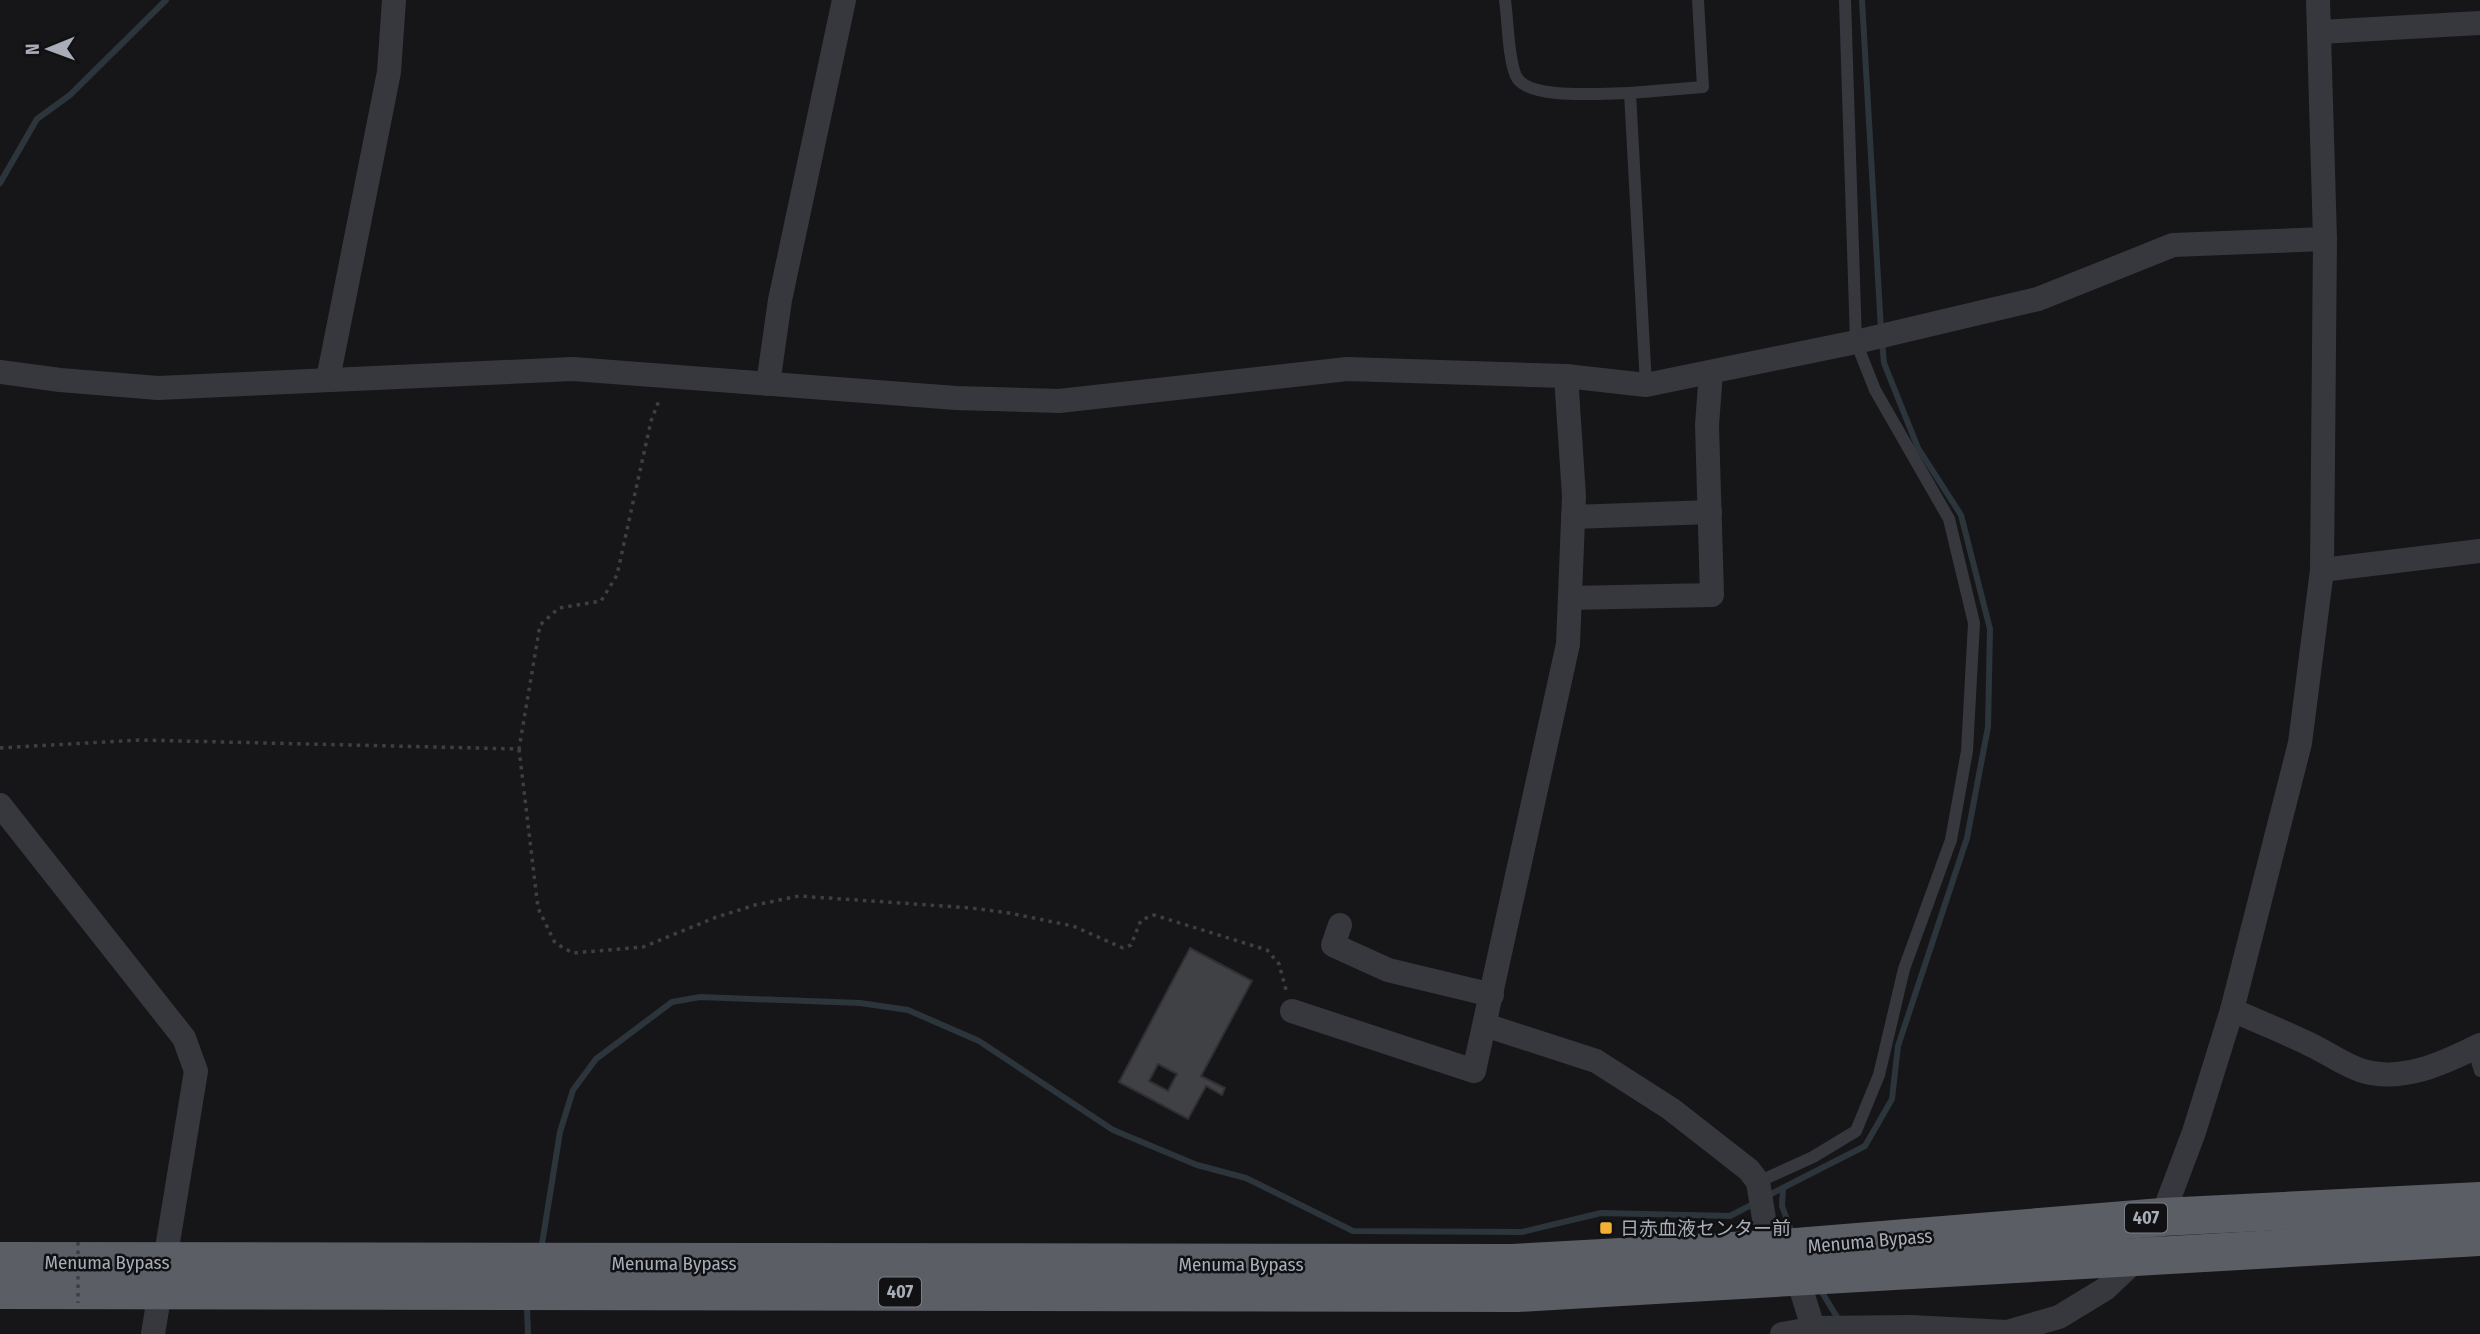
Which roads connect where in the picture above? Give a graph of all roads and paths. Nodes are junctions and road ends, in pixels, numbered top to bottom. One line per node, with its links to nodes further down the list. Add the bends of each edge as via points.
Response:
1 (396, 0): 16 (street, via 388,72)
2 (844, 0): 17 (street, via 780,300)
3 (1504, 0): 9 (lane, via 1516,77 1529,90)
4 (1698, 0): 9 (lane, via 1703,87)
5 (1845, 0): 11 (lane)
6 (2318, 0): 8 (street)
7 (2480, 23): 8 (street)
8 (2320, 32): 10 (street)
9 (1630, 93): 18 (lane)
10 (2325, 239): 11 (street, via 2174,245 2038,299); 22 (street)
11 (1856, 342): 13 (street); 33 (lane, via 1875,390 1949,519 1974,623 1967,751 1951,840 1904,969 1879,1075 1856,1131)
12 (0, 372): 16 (street, via 158,388)
13 (1711, 372): 18 (street); 19 (street, via 1707,425)
14 (668, 376): 16 (street, via 573,369); 17 (street); 25 (path, via 651,421 617,575 601,601 559,608 540,625)
15 (1566, 376): 17 (street, via 1347,369 1059,401); 18 (street); 20 (street)
16 (328, 379)
17 (768, 384)
18 (1646, 385)
19 (1710, 512): 20 (street); 23 (street, via 1712,595)
20 (1573, 517): 23 (street)
21 (2480, 551): 22 (street)
22 (2322, 570): 29 (street, via 2300,743)
23 (1570, 598): 28 (street, via 1568,644)
24 (0, 748): 25 (path, via 139,740)
25 (520, 749): 30 (path, via 538,908 555,943 573,953 643,947 724,915 799,896 1009,913 1073,926 1123,948 1131,945 1141,920 1154,915 1267,950 1279,964)
26 (0, 805): 41 (street, via 184,1038 196,1071)
27 (1340, 925): 28 (street, via 1334,945 1388,970)
28 (1492, 995): 31 (street)
29 (2232, 1010): 32 (street, via 2362,1071 2429,1069); 35 (street)
30 (1292, 1011): 31 (street, via 1474,1071)
31 (1485, 1025): 33 (street, via 1596,1061 1671,1109 1749,1170)
32 (2478, 1055)
33 (1758, 1184): 38 (street)
34 (2480, 1201): 35 (highway, Menuma Bypass / 407)
35 (2162, 1217): 38 (highway, Menuma Bypass / 407); 39 (street)
36 (2480, 1237): 39 (highway, Menuma Bypass / 407)
37 (78, 1242): 43 (path, bridge)
38 (1793, 1255): 39 (highway, Menuma Bypass / 407); 41 (highway, Menuma Bypass / 407, via 1503,1293); 44 (street)
39 (2140, 1257): 44 (street, via 2105,1289 2059,1317 2007,1332)
40 (0, 1261): 41 (highway, Menuma Bypass / 407)
41 (162, 1276): 42 (highway, Menuma Bypass / 407); 45 (street)
42 (0, 1290)
43 (78, 1303)
44 (1820, 1330): 46 (street)
45 (153, 1334)
46 (1782, 1334)

